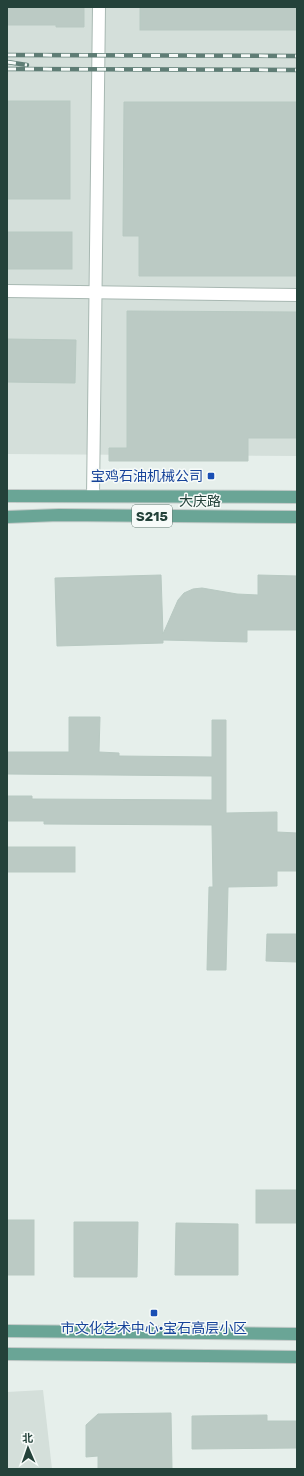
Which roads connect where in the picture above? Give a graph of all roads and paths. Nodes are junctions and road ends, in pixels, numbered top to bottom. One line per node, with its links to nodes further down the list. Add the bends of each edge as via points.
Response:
1 (99, 7): 3 (lane)
2 (7, 291): 3 (lane)
3 (96, 292): 4 (lane); 6 (lane)
4 (297, 294)
5 (7, 496): 6 (main road, 大庆路 / S215)
6 (93, 496): 7 (main road, 大庆路 / S215)
7 (297, 497)
8 (7, 516): 9 (main road, 大庆路 / S215)
9 (297, 517)
10 (7, 1331): 11 (main road)
11 (297, 1334)
12 (7, 1354): 13 (main road)
13 (297, 1357)

